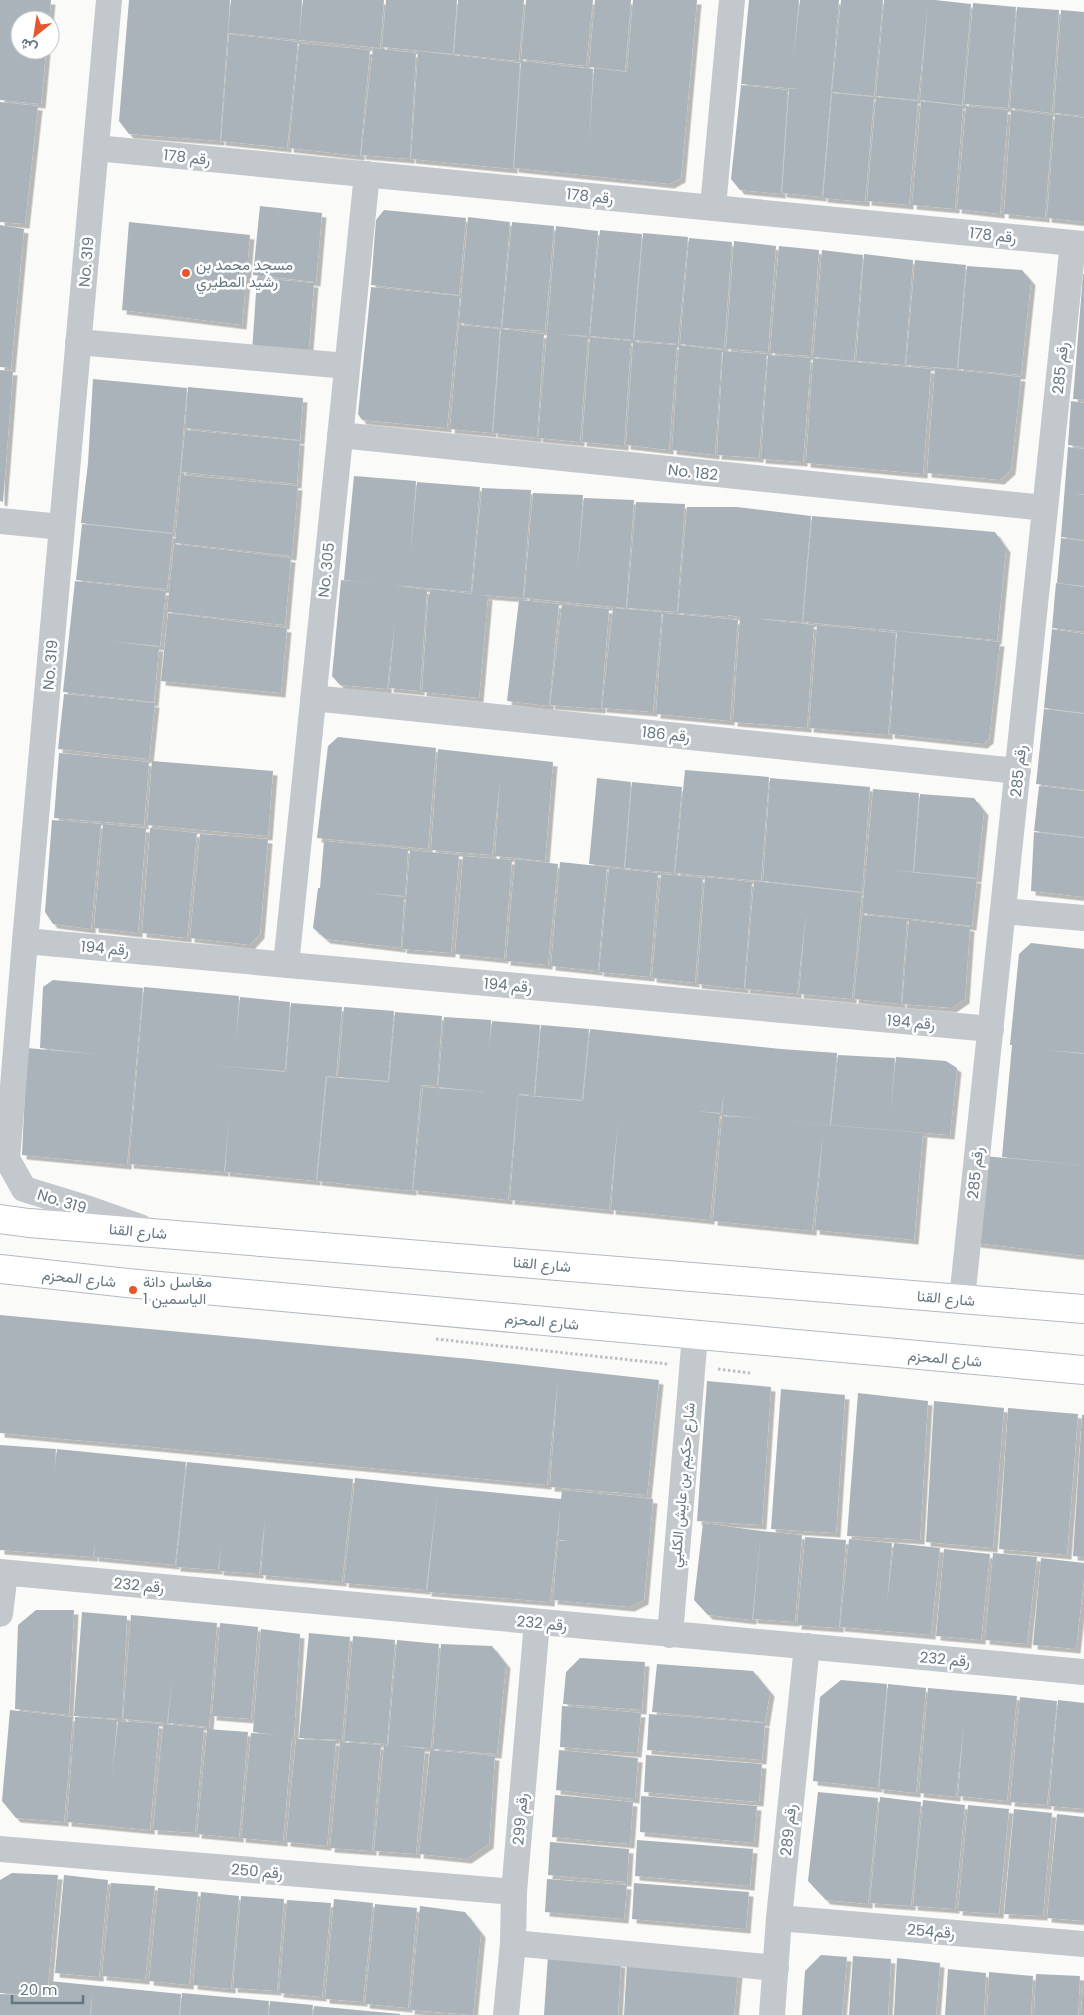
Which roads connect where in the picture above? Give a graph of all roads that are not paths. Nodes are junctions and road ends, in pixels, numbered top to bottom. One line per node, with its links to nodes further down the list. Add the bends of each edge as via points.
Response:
1 (109, 0): 3 (street, No. 319)
2 (732, 0): 5 (street)
3 (96, 148): 4 (street, رقم 178); 7 (street, No. 319)
4 (367, 174): 5 (street, رقم 178); 8 (street, No. 305)
5 (713, 208): 6 (street, رقم 178)
6 (1078, 243): 10 (street, رقم 285)
7 (78, 342): 8 (street); 12 (street, No. 319)
8 (347, 366): 9 (street, No. 305)
9 (340, 435): 10 (street, No. 182); 13 (street, No. 305)
10 (1045, 508): 14 (street, رقم 285)
11 (0, 521): 12 (street)
12 (62, 527): 17 (street, No. 319)
13 (313, 698): 14 (street, رقم 186); 18 (street, No. 305)
14 (1018, 771): 15 (street, رقم 285)
15 (1003, 911): 16 (street); 19 (street, رقم 285)
16 (1084, 918)
17 (25, 941): 18 (street, رقم 194); 21 (street, No. 319, via 7,1159 24,1189)
18 (286, 965): 19 (street, رقم 194)
19 (991, 1029): 23 (street, رقم 285)
20 (0, 1220): 21 (street, شارع القنا)
21 (154, 1233): 23 (street, شارع القنا)
22 (0, 1268): 25 (street, شارع المحزم)
23 (962, 1299): 24 (street, شارع القنا)
24 (1084, 1309)
25 (695, 1335): 26 (street, شارع المحزم); 30 (street, شارع حكيم بن عايش الكلبي)
26 (1084, 1370)
27 (2, 1572): 28 (street); 29 (street, رقم 232)
28 (0, 1614)
29 (537, 1622): 30 (street, رقم 232); 34 (street, رقم 299)
30 (670, 1635): 31 (street, رقم 232)
31 (807, 1646): 32 (street, رقم 232); 35 (street, رقم 289)
32 (1084, 1672)
33 (0, 1849): 34 (street, رقم 250)
34 (514, 1892): 36 (street, رقم 299)
35 (779, 1918): 37 (street, رقم254); 38 (street, رقم 289)
36 (513, 1943): 38 (street); 39 (street, رقم 299)
37 (1084, 1944)
38 (776, 1968): 40 (street, رقم 289)
39 (506, 2015)
40 (772, 2015)

